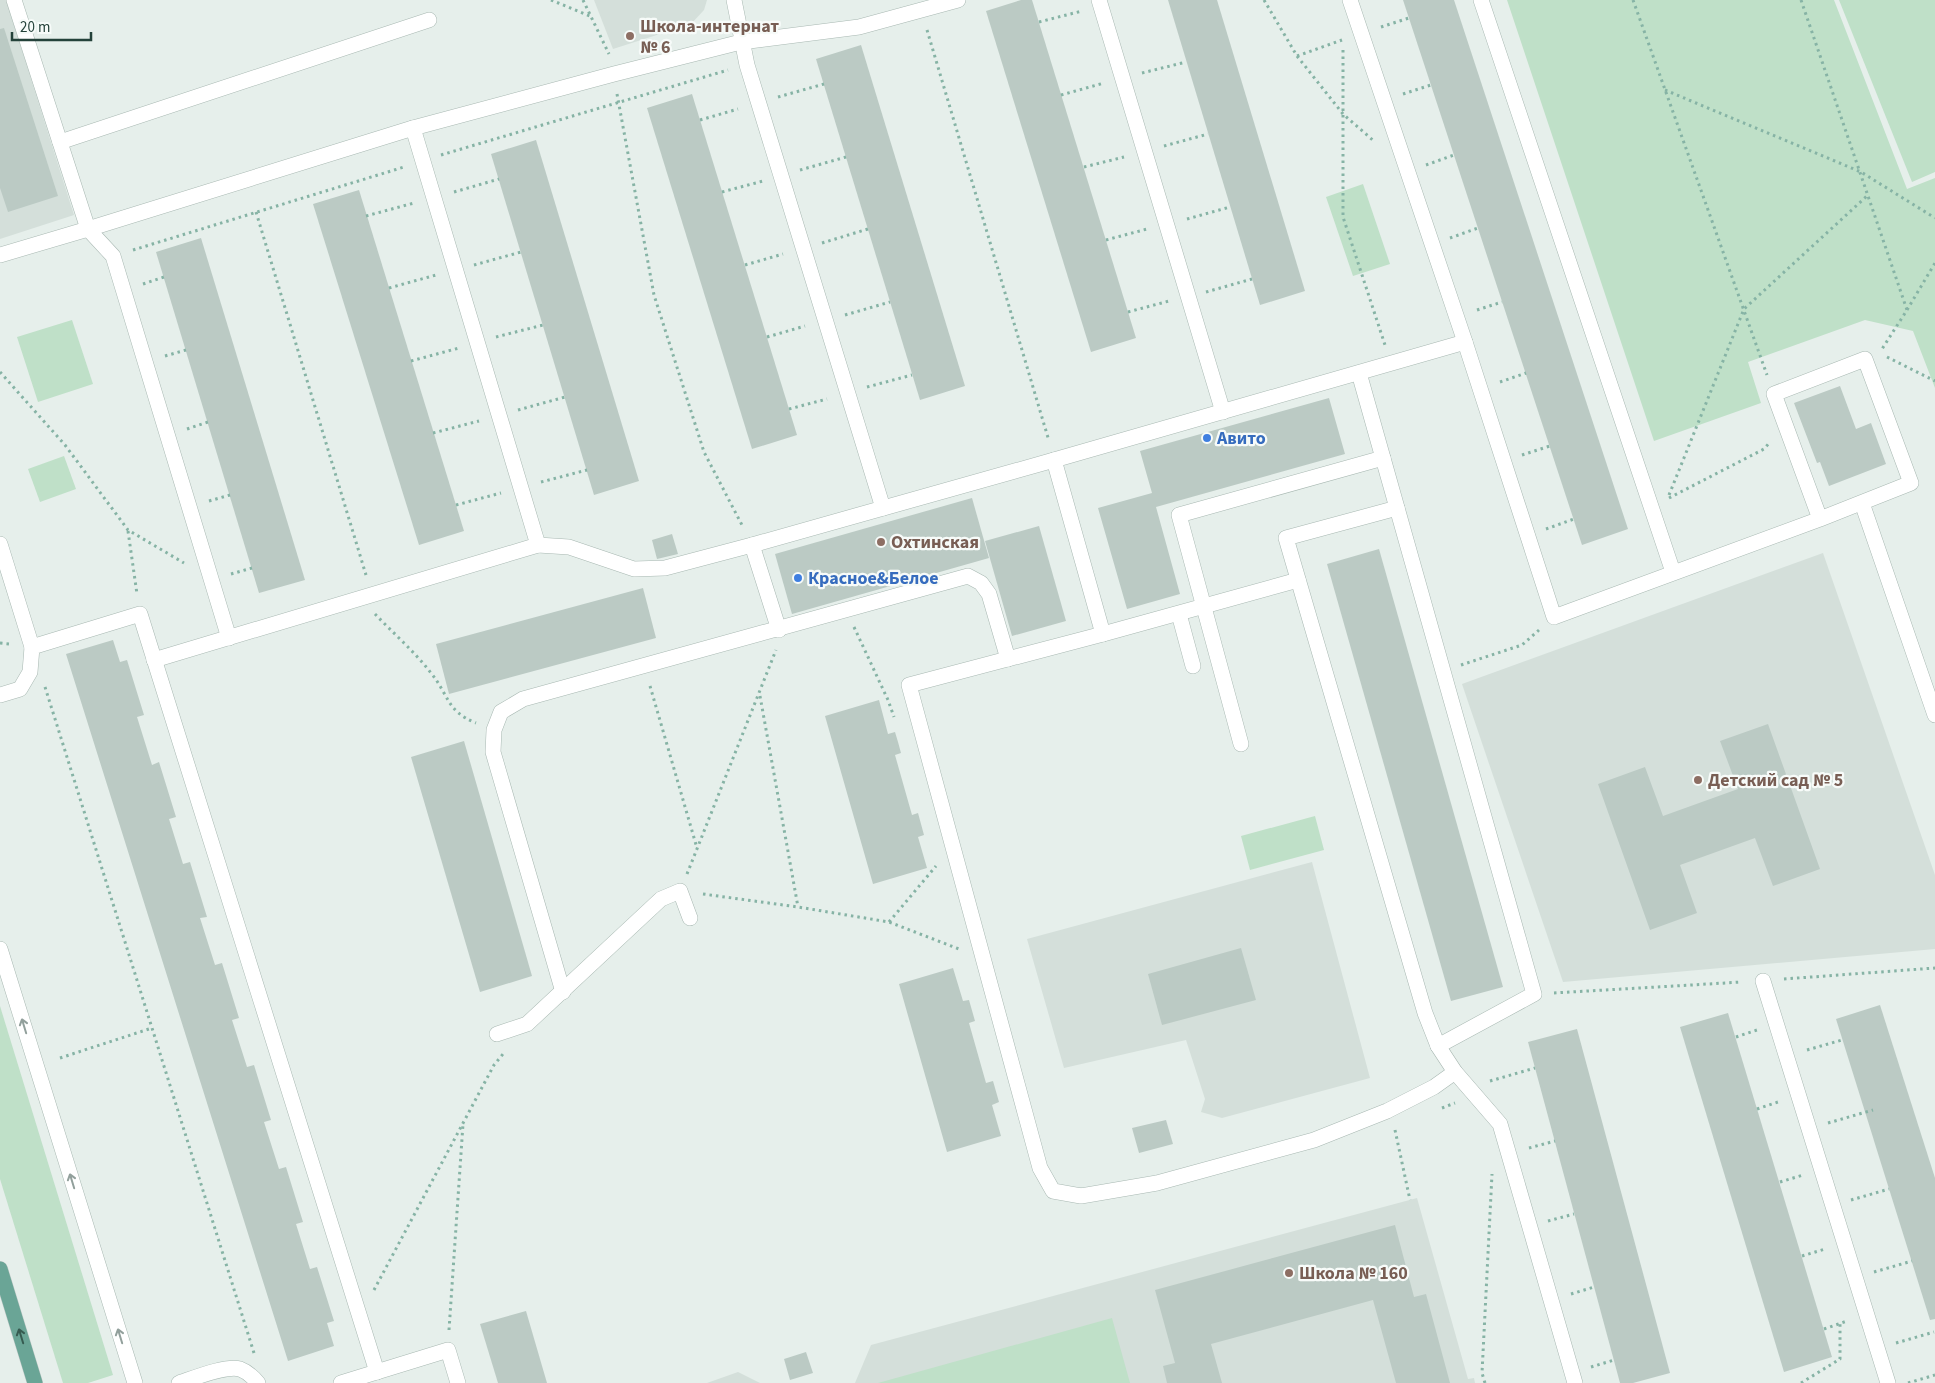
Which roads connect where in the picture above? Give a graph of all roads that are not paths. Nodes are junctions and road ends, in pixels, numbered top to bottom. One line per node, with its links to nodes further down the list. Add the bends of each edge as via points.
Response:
1 (14, 0): 10 (street)
2 (734, 0): 8 (street)
3 (958, 0): 8 (street, via 859,27)
4 (1099, 0): 15 (street)
5 (1350, 0): 13 (street)
6 (1481, 0): 25 (street)
7 (429, 20): 10 (street)
8 (741, 42): 9 (street); 19 (street)
9 (412, 128): 11 (street); 23 (street)
10 (60, 142): 11 (street)
11 (88, 230): 12 (street); 31 (street, via 113,256)
12 (0, 255)
13 (1465, 342): 14 (street); 25 (street, via 1554,616)
14 (1359, 373): 15 (street); 16 (street)
15 (1223, 412): 17 (street)
16 (1383, 458): 20 (street); 27 (street, via 1179,516)
17 (1054, 460): 19 (street); 30 (street)
18 (1862, 503): 21 (street); 21 (street, via 1911,483 1865,359 1774,394); 37 (street)
19 (883, 508): 24 (street)
20 (1397, 508): 26 (street, via 1286,538); 44 (street, via 1534,994)
21 (1820, 519): 25 (street)
22 (0, 544): 32 (street)
23 (538, 544): 24 (street, via 569,547 634,569 665,568); 31 (street)
24 (752, 545): 29 (street)
25 (1673, 572)
26 (1298, 580): 27 (street); 44 (street, via 1425,1013)
27 (1203, 607): 28 (street); 38 (street)
28 (1179, 614): 30 (street); 35 (street)
29 (779, 630): 33 (street, via 968,576 981,583 989,594); 42 (street, via 523,699 501,712 494,730 493,752)
30 (1103, 634): 33 (street)
31 (229, 638): 34 (street)
32 (32, 647): 34 (street, via 140,614); 36 (street, via 30,672 20,689)
33 (1008, 659): 45 (street, via 909,685 1040,1168 1053,1191 1081,1196 1157,1183 1314,1140 1387,1111 1434,1087)
34 (154, 660): 47 (street)
35 (1193, 666)
36 (0, 695)
37 (1935, 716)
38 (1241, 744)
39 (690, 918): 42 (street, via 680,891 661,899)
40 (0, 949): 50 (street, one-way to 40)
41 (1763, 981): 55 (street)
42 (563, 992): 43 (street, via 527,1024)
43 (497, 1034)
44 (1438, 1046): 45 (street)
45 (1455, 1072): 54 (street, via 1500,1124)
46 (0, 1269): 49 (main road, one-way to 46)
47 (377, 1372): 52 (street); 53 (street, via 448,1350)
48 (254, 1378): 51 (street, via 238,1368 227,1368)
49 (35, 1383)
50 (135, 1383)
51 (179, 1383)
52 (341, 1383)
53 (458, 1383)
54 (1575, 1383)
55 (1888, 1383)

